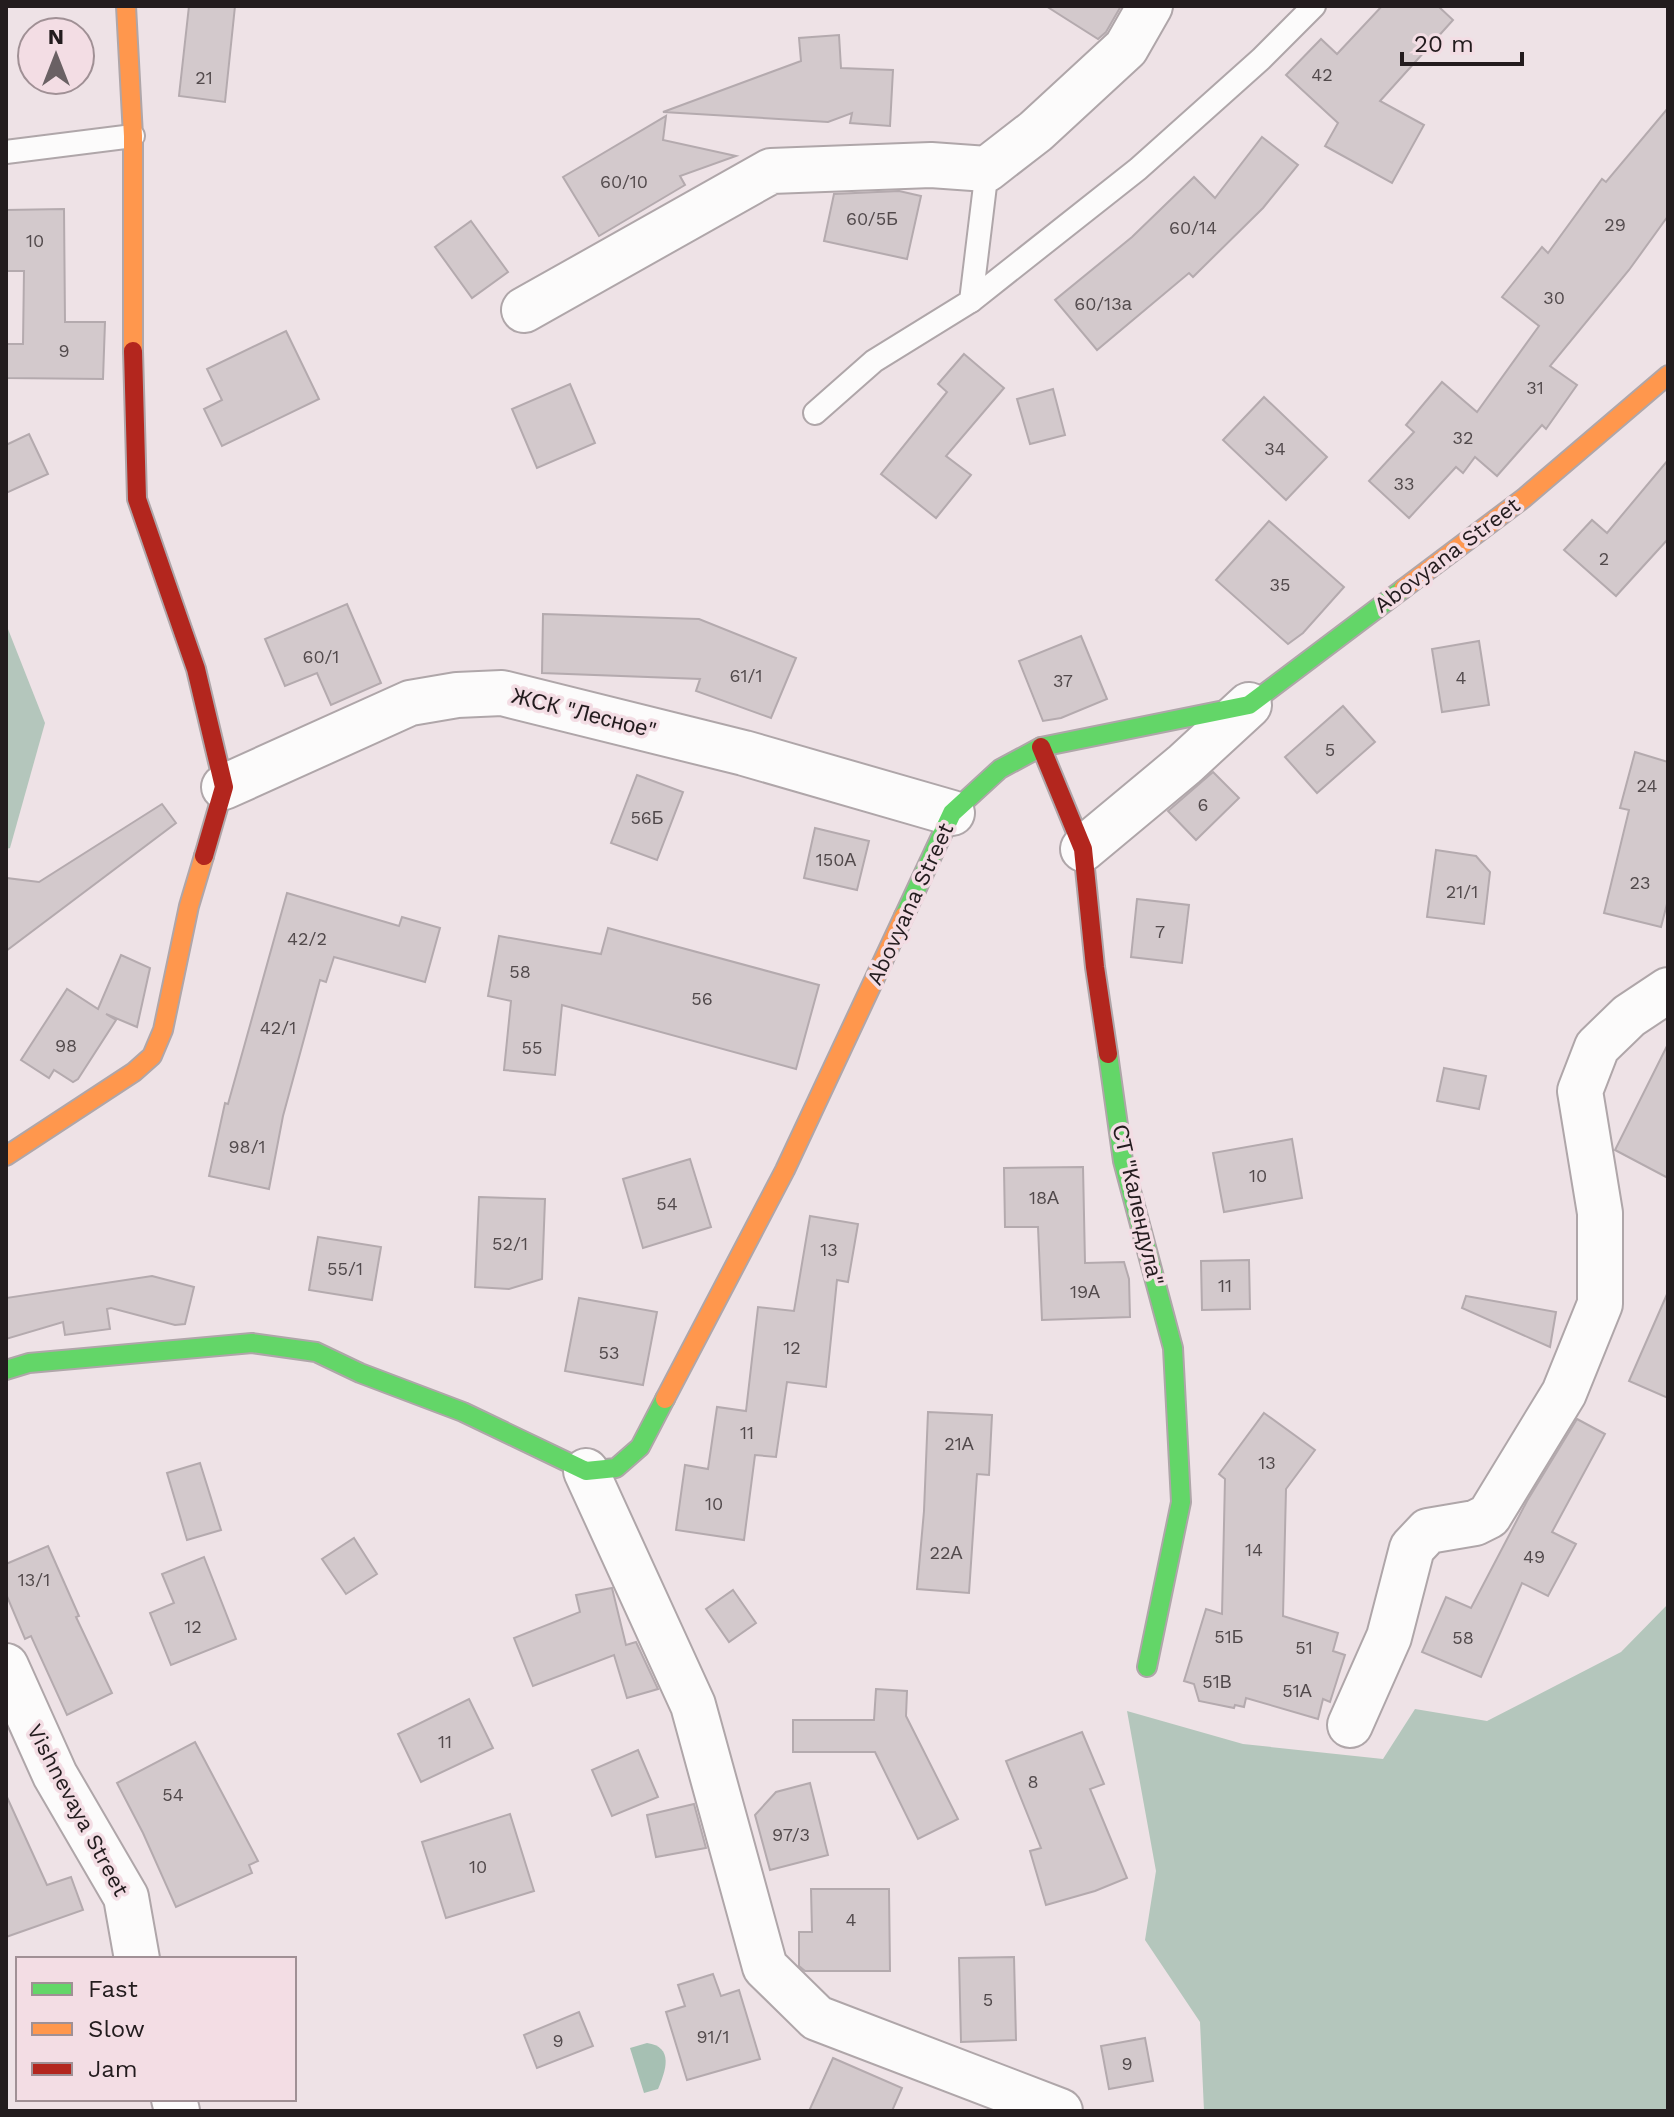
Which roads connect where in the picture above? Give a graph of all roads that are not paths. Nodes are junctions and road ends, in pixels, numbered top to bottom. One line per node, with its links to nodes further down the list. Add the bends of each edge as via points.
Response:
1 (126, 6): 4 (street)
2 (1150, 6): 6 (street, via 1126,48)
3 (1314, 6): 7 (lane, via 1138,169)
4 (133, 136): 5 (lane); 13 (street, via 137,499 196,669)
5 (6, 152)
6 (987, 169): 7 (lane); 8 (street, via 931,165 771,171)
7 (971, 301): 10 (lane, via 874,361)
8 (524, 310)
9 (1668, 375): 11 (street, Abovyana Street, via 1524,498)
10 (815, 413)
11 (1249, 705): 12 (street, Abovyana Street); 15 (street)
12 (1041, 747): 14 (street, Abovyana Street, via 1000,769); 15 (street, СТ "Календула")
13 (224, 787): 14 (street, ЖСК "Лесное", via 410,703 502,693 744,753); 17 (street, via 152,1056)
14 (952, 813): 19 (street, Abovyana Street, via 785,1170 640,1447 616,1468)
15 (1083, 849): 21 (street, СТ "Календула", via 1123,1161 1173,1348 1181,1502)
16 (1668, 990): 22 (street, via 1629,1016 1597,1047 1580,1091 1600,1213 1600,1304 1564,1393 1489,1516 1428,1531 1412,1548 1389,1637)
17 (6, 1156)
18 (6, 1370): 19 (street, via 29,1363 252,1343 316,1352 463,1412)
19 (586, 1471): 24 (street, via 693,1705 765,1967 817,2018)
20 (6, 1666): 23 (street, Vishnevaya Street, via 55,1775 126,1897)
21 (1147, 1667)
22 (1350, 1725)
23 (137, 1957)
24 (1060, 2111)

